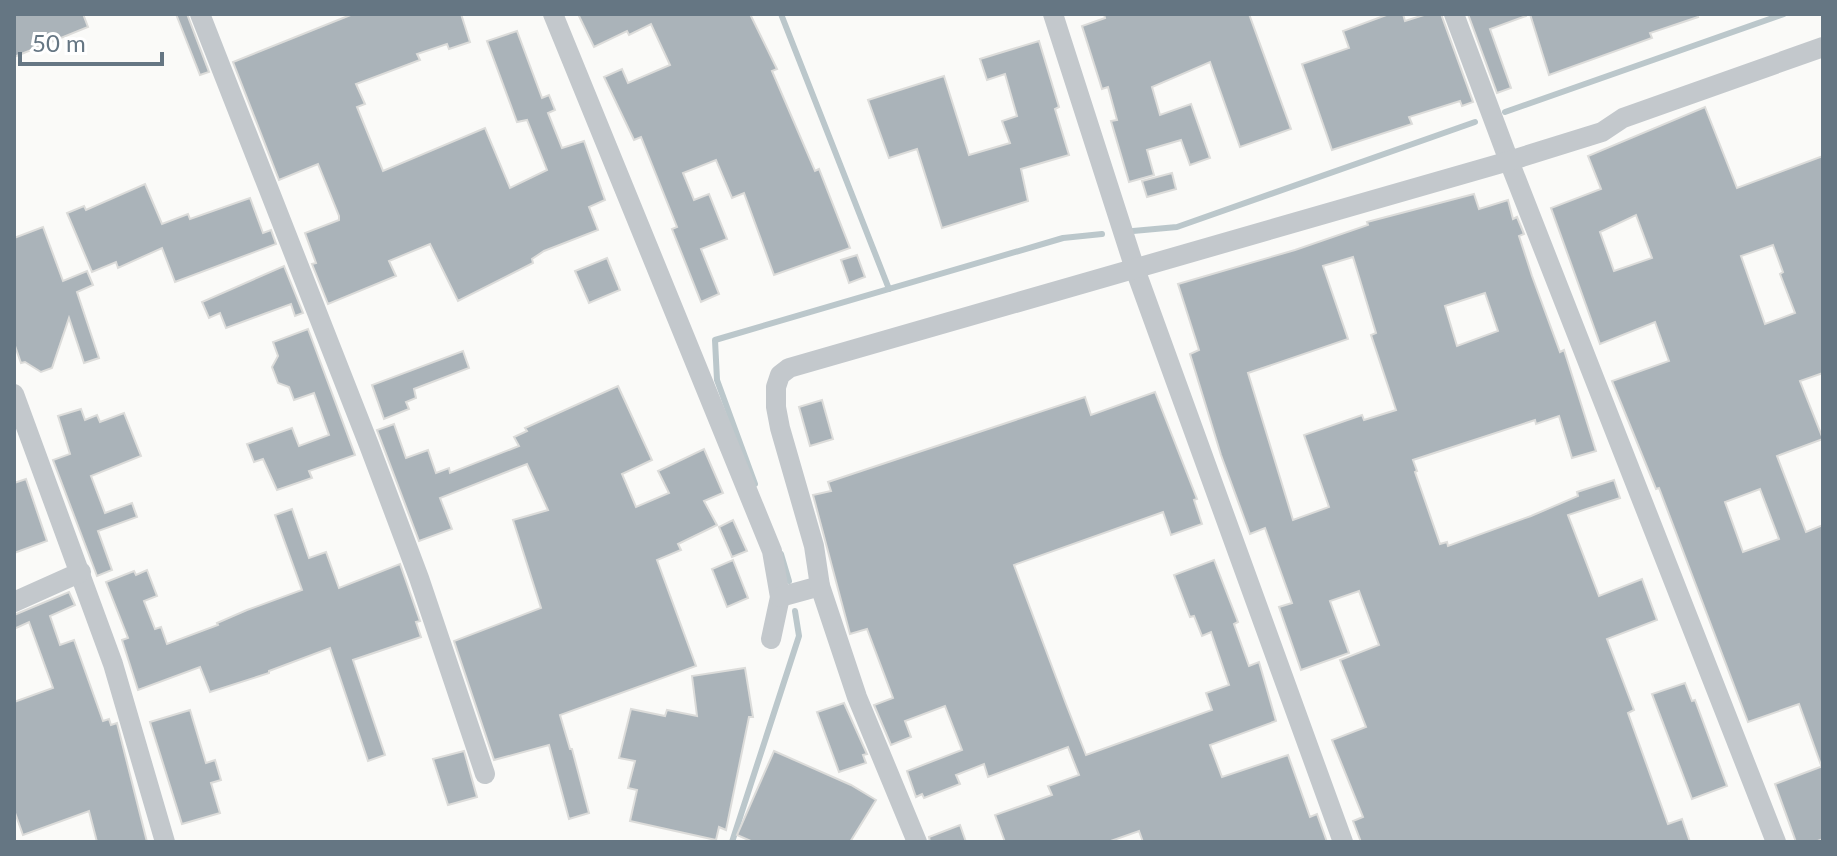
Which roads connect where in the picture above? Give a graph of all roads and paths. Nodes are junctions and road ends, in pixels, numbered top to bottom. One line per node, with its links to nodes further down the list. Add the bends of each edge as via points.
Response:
1 (200, 14): 14 (street, via 419,578)
2 (553, 14): 11 (street, via 741,471 772,551)
3 (1053, 14): 7 (street)
4 (1454, 14): 6 (street)
5 (1823, 47): 6 (street, via 1623,118 1602,132)
6 (1509, 161): 7 (street); 18 (street)
7 (1135, 269): 10 (street, via 789,368 780,375 780,428 814,546); 17 (street)
8 (14, 394): 9 (street)
9 (81, 572): 12 (street); 15 (street)
10 (820, 586): 11 (street); 16 (street, via 857,697)
11 (780, 597): 13 (street)
12 (14, 602)
13 (771, 639)
14 (485, 774)
15 (165, 842)
16 (917, 842)
17 (1343, 842)
18 (1776, 842)

